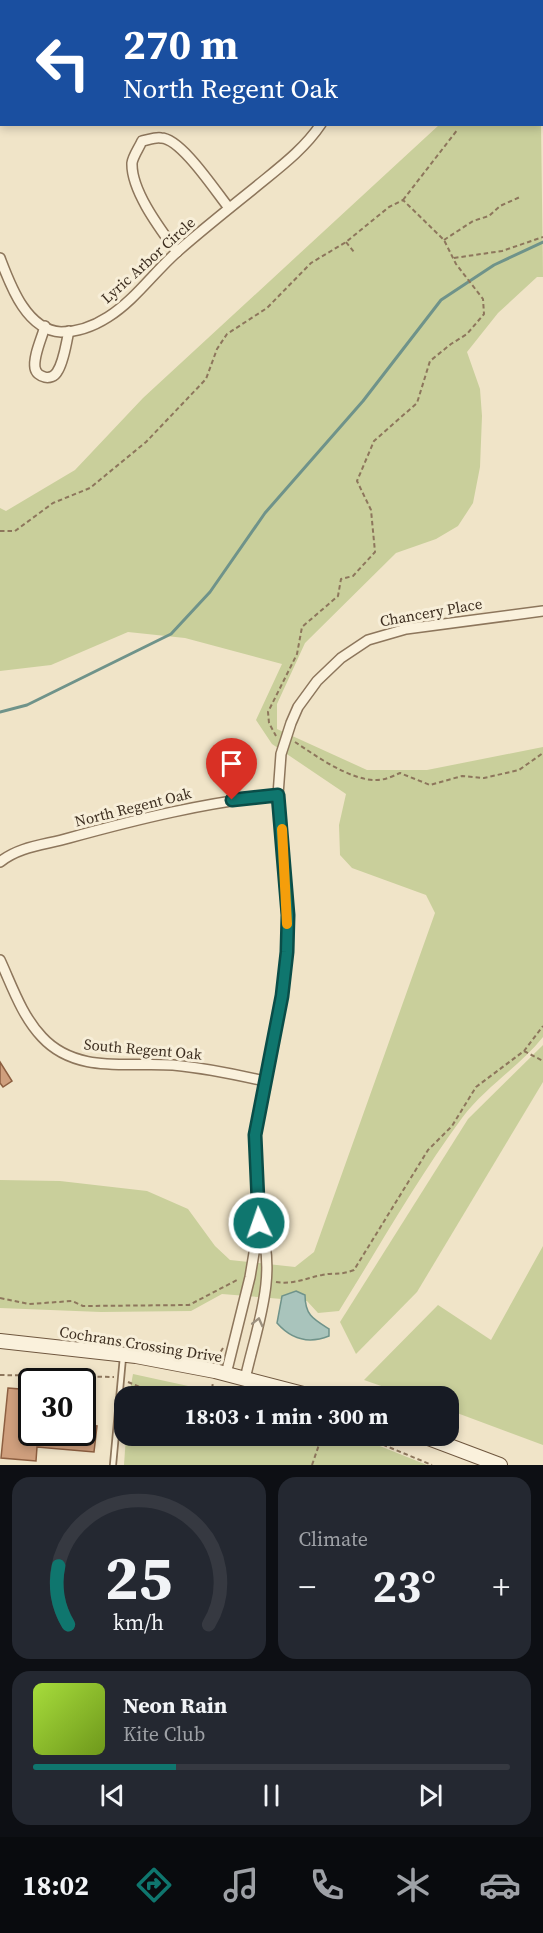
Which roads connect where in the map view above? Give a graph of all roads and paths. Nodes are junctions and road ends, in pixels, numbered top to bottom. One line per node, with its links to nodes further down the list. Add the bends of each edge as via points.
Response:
1 (320, 126): 5 (street, Lyric Arbor Circle, via 308,142)
2 (458, 129): 4 (path)
3 (520, 197): 7 (path)
4 (403, 200): 7 (path); 8 (path, via 388,207)
5 (229, 208): 9 (street, Lyric Arbor Circle); 9 (street, via 173,142 162,137 142,141 132,160 133,172 145,202)
6 (543, 237): 12 (path, via 502,251)
7 (444, 240): 12 (path)
8 (346, 242): 10 (path); 15 (path, via 310,263 267,308 227,334 206,379 146,442 90,488 53,503 15,531)
9 (177, 252): 14 (street, Lyric Arbor Circle, via 110,316 92,326)
10 (354, 252)
11 (0, 258): 13 (street, Lyric Arbor Circle, via 16,298)
12 (454, 258): 17 (path, via 483,299 484,314 467,334 430,361 417,403 374,441 357,481 371,510 375,552 352,576 341,579 338,596 302,627 297,654 268,712 277,738)
13 (45, 326): 14 (street, Lyric Arbor Circle, via 59,332); 14 (street, via 35,366 44,377 58,372)
14 (69, 331)
15 (0, 531)
16 (543, 611): 17 (street, Chancery Place, via 406,628 368,640 317,681 298,707)
17 (284, 740): 18 (path, via 366,779 380,781 400,773 430,785 462,776 484,778 519,770); 19 (street, Chancery Place)
18 (543, 753)
19 (278, 795): 20 (street, North Regent Oak, via 225,801 138,820 18,850); 25 (street, Chancery Place, via 288,915 287,952)
20 (0, 862)
21 (0, 960): 25 (street, South Regent Oak, via 32,1025 60,1052 83,1062 204,1069)
22 (543, 1026): 23 (path)
23 (524, 1051): 24 (path); 28 (path, via 476,1087 452,1126 428,1150 354,1270 288,1284)
24 (543, 1061)
25 (264, 1081): 26 (street, Chancery Place, via 255,1135)
26 (259, 1223): 27 (street, Chancery Place); 28 (street, Chancery Place, via 266,1239)
27 (250, 1277): 29 (path, via 189,1305 83,1306 72,1301 29,1304); 32 (street, Chancery Place)
28 (266, 1280): 35 (street, Chancery Place, one-way to 28)
29 (0, 1298)
30 (0, 1341): 31 (street, Cochrans Crossing Drive)
31 (123, 1355): 32 (street, Cochrans Crossing Drive); 34 (lane)
32 (226, 1374): 35 (street, Cochrans Crossing Drive)
33 (0, 1375): 34 (path)
34 (121, 1379): 36 (path); 41 (lane)
35 (245, 1379): 37 (street, Cochrans Crossing Drive)
36 (137, 1386)
37 (272, 1386)
38 (319, 1446): 42 (path)
39 (386, 1446): 43 (path)
40 (450, 1446): 44 (street)
41 (113, 1465)
42 (312, 1465)
43 (432, 1465)
44 (500, 1465)

